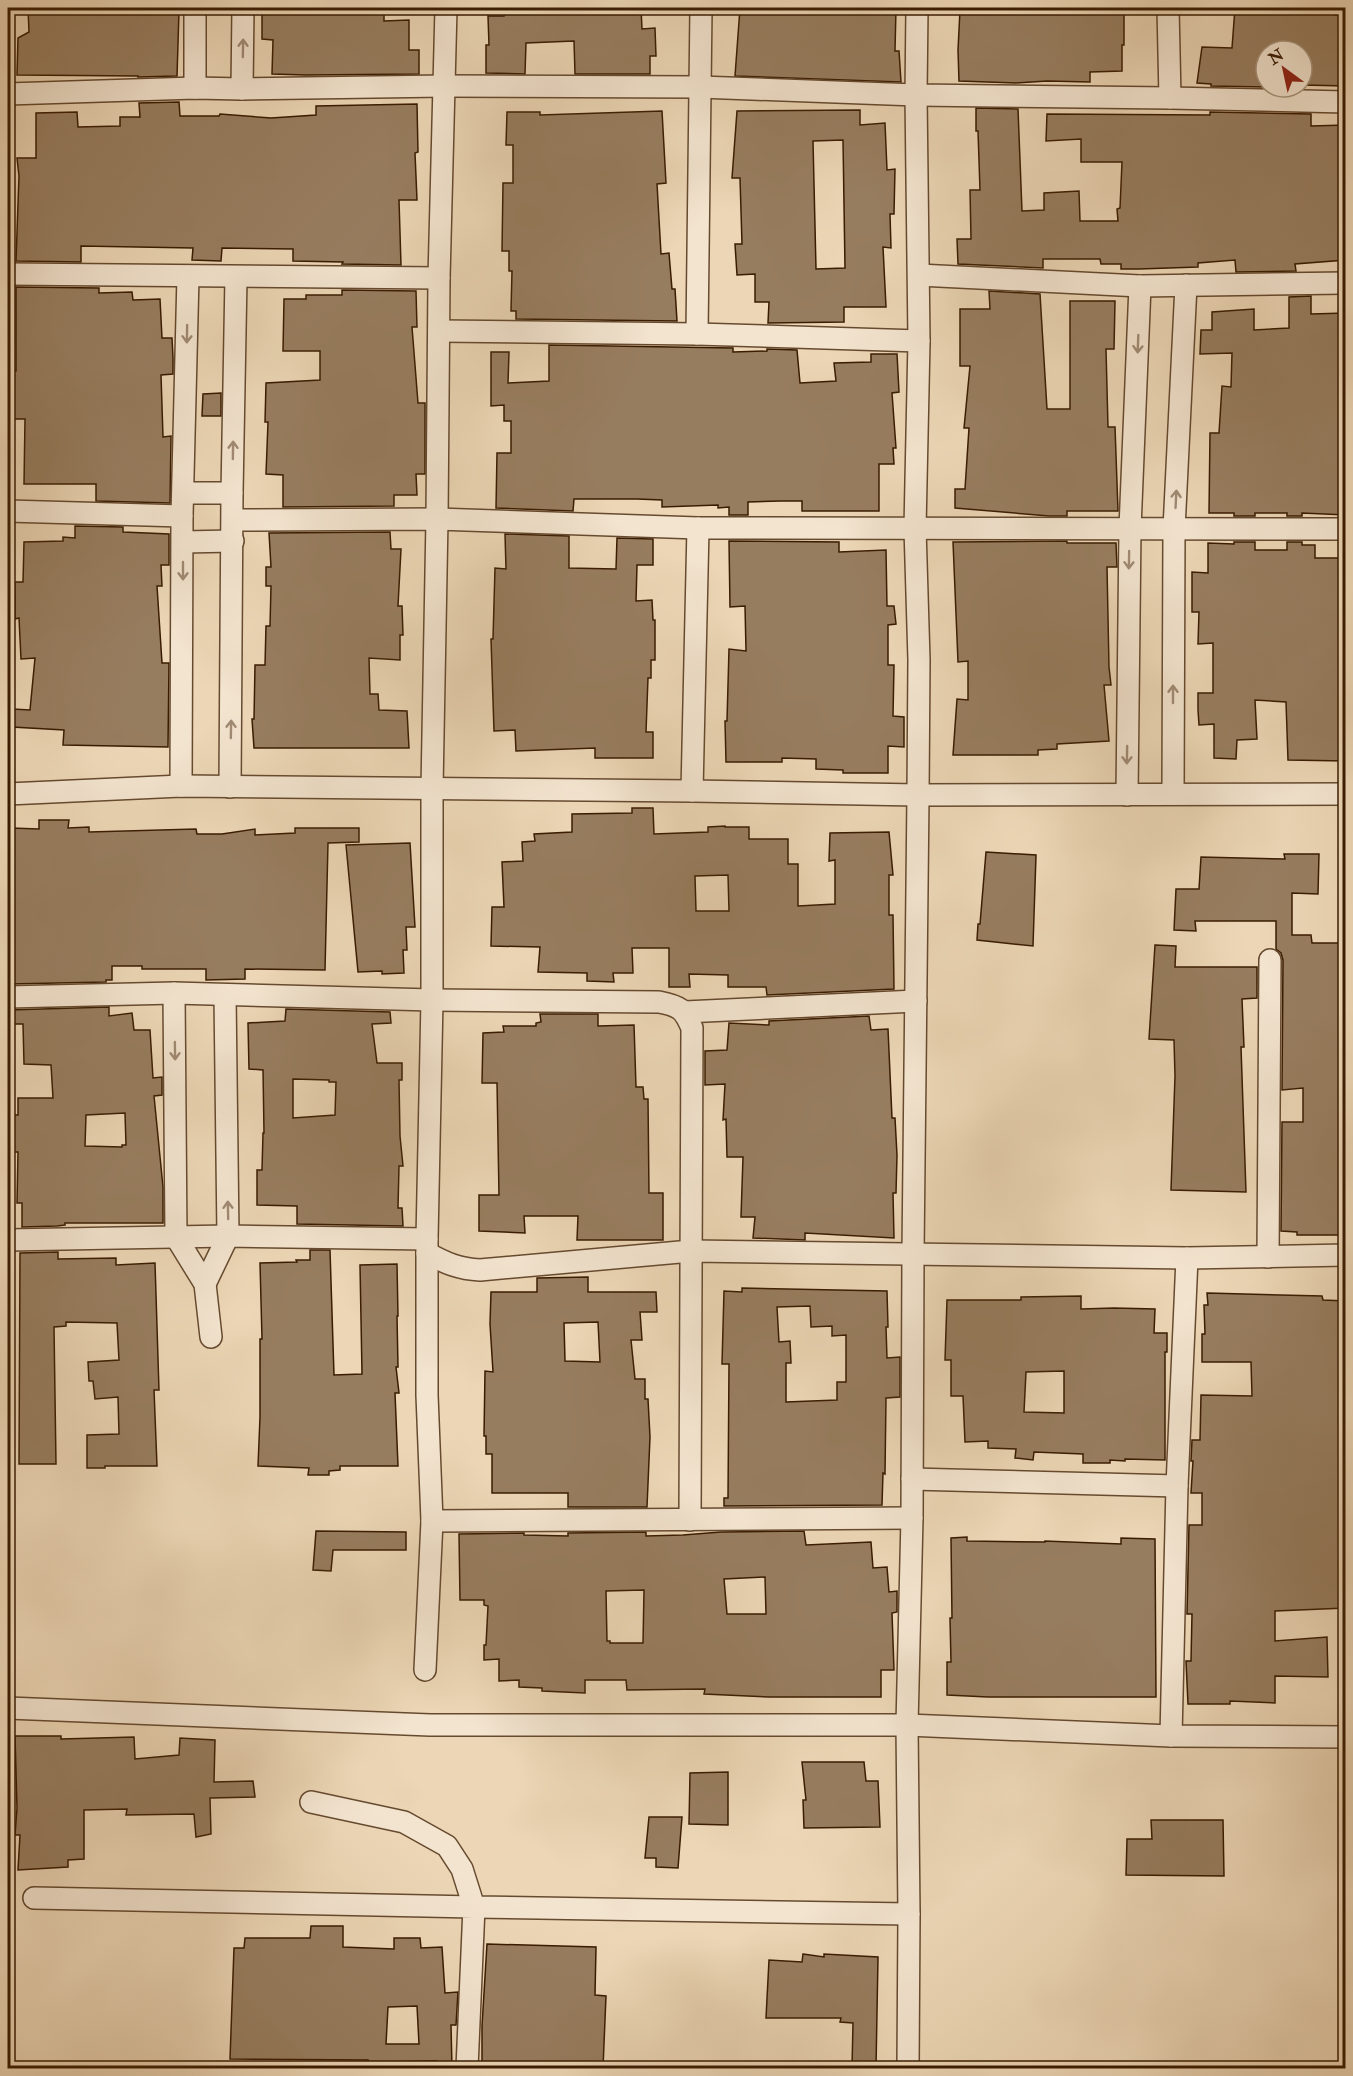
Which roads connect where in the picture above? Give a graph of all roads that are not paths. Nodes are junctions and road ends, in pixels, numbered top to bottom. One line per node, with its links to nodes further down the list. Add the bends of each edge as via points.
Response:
1 (195, 8): 9 (street)
2 (243, 8): 10 (street, one-way to 2)
3 (446, 8): 7 (street)
4 (701, 8): 8 (street)
5 (917, 8): 12 (street)
6 (1168, 8): 13 (street)
7 (444, 86): 8 (street); 10 (street); 19 (street)
8 (700, 87): 12 (street); 24 (street)
9 (195, 88): 10 (street); 11 (street)
10 (242, 89)
11 (8, 93)
12 (916, 95): 13 (street); 16 (street)
13 (1170, 98): 14 (street)
14 (1346, 102)
15 (8, 274): 17 (street)
16 (919, 275): 22 (street); 25 (street)
17 (188, 276): 18 (street); 26 (street, one-way to 26)
18 (236, 277): 19 (street); 27 (street, one-way to 18)
19 (439, 278): 23 (street)
20 (1346, 283): 21 (street)
21 (1186, 285): 22 (street); 35 (street, one-way to 21)
22 (1140, 286): 33 (street, one-way to 33)
23 (439, 331): 24 (street); 30 (street)
24 (697, 334): 25 (street)
25 (919, 341): 32 (street)
26 (184, 493): 27 (street); 29 (street)
27 (232, 493): 36 (street)
28 (8, 511): 29 (street)
29 (182, 516): 37 (street)
30 (437, 519): 31 (street); 36 (street); 40 (street)
31 (698, 528): 32 (street); 41 (street)
32 (915, 528): 33 (street); 45 (street)
33 (1130, 528): 35 (street); 46 (street, one-way to 46)
34 (1346, 529): 35 (street)
35 (1174, 530): 43 (street, one-way to 35)
36 (233, 531): 37 (street); 39 (street, one-way to 36)
37 (183, 542): 38 (street, one-way to 38)
38 (182, 786): 39 (street); 42 (street)
39 (230, 788): 40 (street)
40 (432, 789): 41 (street); 51 (street)
41 (692, 791): 45 (street)
42 (8, 794)
43 (1173, 794): 44 (street); 46 (street)
44 (1346, 794)
45 (918, 795): 46 (street); 52 (street)
46 (1127, 795)
47 (1270, 960): 61 (street)
48 (174, 993): 49 (street); 50 (street); 55 (street, one-way to 55)
49 (225, 994): 51 (street); 54 (street, one-way to 49)
50 (8, 997)
51 (432, 1000): 53 (street, via 659,1002); 57 (street)
52 (916, 1001): 53 (street); 59 (street)
53 (685, 1012): 58 (street, via 692,1028)
54 (228, 1236): 55 (street); 57 (street); 63 (street)
55 (176, 1237): 56 (street); 63 (street)
56 (8, 1240)
57 (427, 1246): 58 (street, via 447,1264 480,1270); 69 (street)
58 (691, 1251): 59 (street); 68 (street)
59 (913, 1253): 62 (street); 65 (street)
60 (1346, 1255): 61 (street)
61 (1268, 1257): 62 (street)
62 (1187, 1258): 66 (street)
63 (205, 1284): 64 (street)
64 (211, 1337)
65 (912, 1479): 66 (street); 67 (street)
66 (1177, 1486): 73 (street)
67 (912, 1518): 68 (street); 72 (street)
68 (690, 1520): 69 (street)
69 (432, 1521): 70 (street)
70 (425, 1670)
71 (8, 1708): 72 (street, via 430,1725)
72 (907, 1725): 73 (street); 78 (street)
73 (1171, 1736): 74 (street)
74 (1346, 1737)
75 (311, 1802): 77 (street, via 404,1822 447,1846 462,1869)
76 (34, 1898): 77 (street)
77 (474, 1907): 78 (street); 79 (street)
78 (909, 1914): 80 (street)
79 (467, 2068)
80 (908, 2068)

